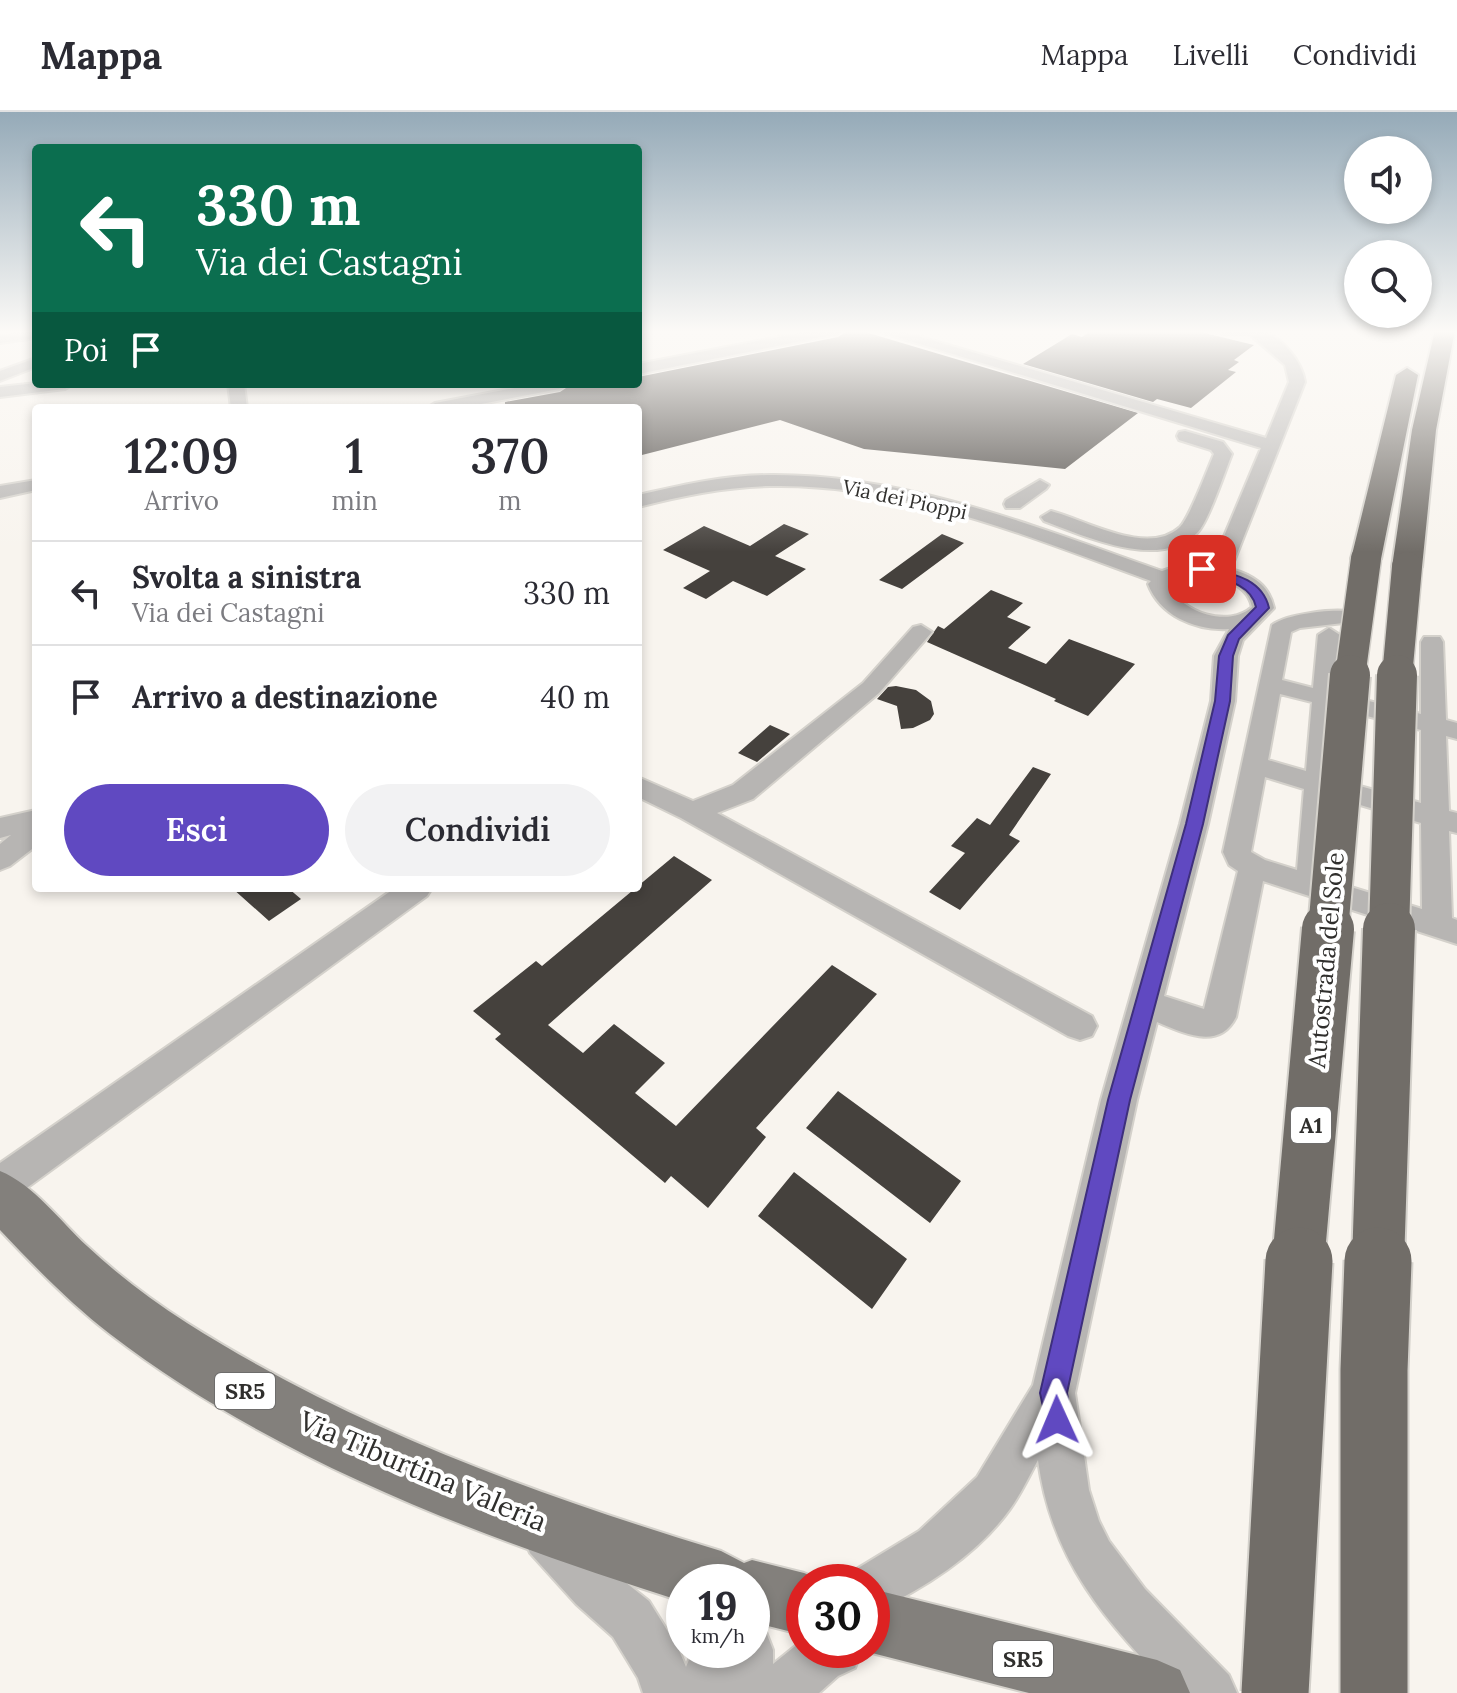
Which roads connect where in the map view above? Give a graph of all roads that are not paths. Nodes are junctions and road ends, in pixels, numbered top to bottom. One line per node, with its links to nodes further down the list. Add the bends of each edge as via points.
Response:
1 (1129, 404): 6 (street)
2 (1287, 404): 6 (street)
3 (1406, 404): 11 (highway, Autostrada del Sole / A1)
4 (1430, 404): 11 (highway, Autostrada del Sole / A1)
5 (1139, 422): 7 (street, via 1217,446 1223,454 1190,529 1181,536 1165,543 1136,543 1020,506)
6 (1271, 445): 12 (street)
7 (1040, 485)
8 (31, 487): 9 (street)
9 (0, 492)
10 (642, 500): 13 (street, Via dei Pioppi, via 733,482 792,481 876,491 973,513)
11 (1386, 563): 54 (highway, Autostrada del Sole / A1, bridge, via 1353,646 1293,1325); 55 (highway, Autostrada del Sole / A1, bridge, via 1398,660 1374,1354)
12 (1219, 572): 13 (street, via 1186,569); 15 (street, via 1245,582 1260,596 1263,608)
13 (1163, 578): 14 (street, via 1160,592)
14 (1174, 608): 15 (street, via 1224,623); 19 (street, via 1210,638)
15 (1251, 620): 16 (street, via 1282,610); 19 (street, via 1229,646)
16 (1332, 621): 20 (street, via 1286,623); 21 (street)
17 (921, 632): 26 (street, via 871,688 753,786)
18 (1444, 645): 22 (street)
19 (1225, 675): 36 (street, via 1194,824)
20 (1269, 684): 21 (street); 23 (street)
21 (1324, 698): 22 (street); 24 (street)
22 (1446, 728): 27 (street)
23 (1253, 765): 24 (street); 33 (street, via 1239,858)
24 (1318, 783): 27 (street); 33 (street)
25 (642, 788): 26 (street)
26 (691, 811): 37 (street)
27 (1446, 820): 35 (street)
28 (32, 821): 29 (street)
29 (0, 828)
30 (32, 834): 31 (street)
31 (0, 859)
32 (1249, 877): 36 (street, via 1219,1017 1211,1024 1198,1023)
33 (1310, 885): 35 (street)
34 (411, 892): 38 (street)
35 (1447, 928)
36 (1146, 1003): 40 (street)
37 (1080, 1026)
38 (0, 1185)
39 (0, 1195): 41 (main road, Via Tiburtina Valeria / SR5, via 61,1258 145,1327 234,1385 365,1452)
40 (1053, 1393): 43 (street, via 993,1493); 53 (street, via 1068,1501 1088,1552 1119,1596)
41 (533, 1519): 42 (main road, Via Tiburtina Valeria / SR5); 48 (street, via 593,1587 631,1619 660,1666)
42 (666, 1566)
43 (890, 1599)
44 (890, 1628): 52 (main road, SR5)
45 (711, 1668): 49 (street)
46 (748, 1668): 50 (street)
47 (809, 1668): 51 (street)
48 (669, 1693)
49 (701, 1693)
50 (747, 1693)
51 (780, 1693)
52 (1157, 1693)
53 (1211, 1693)
54 (1275, 1693)
55 (1374, 1693)

